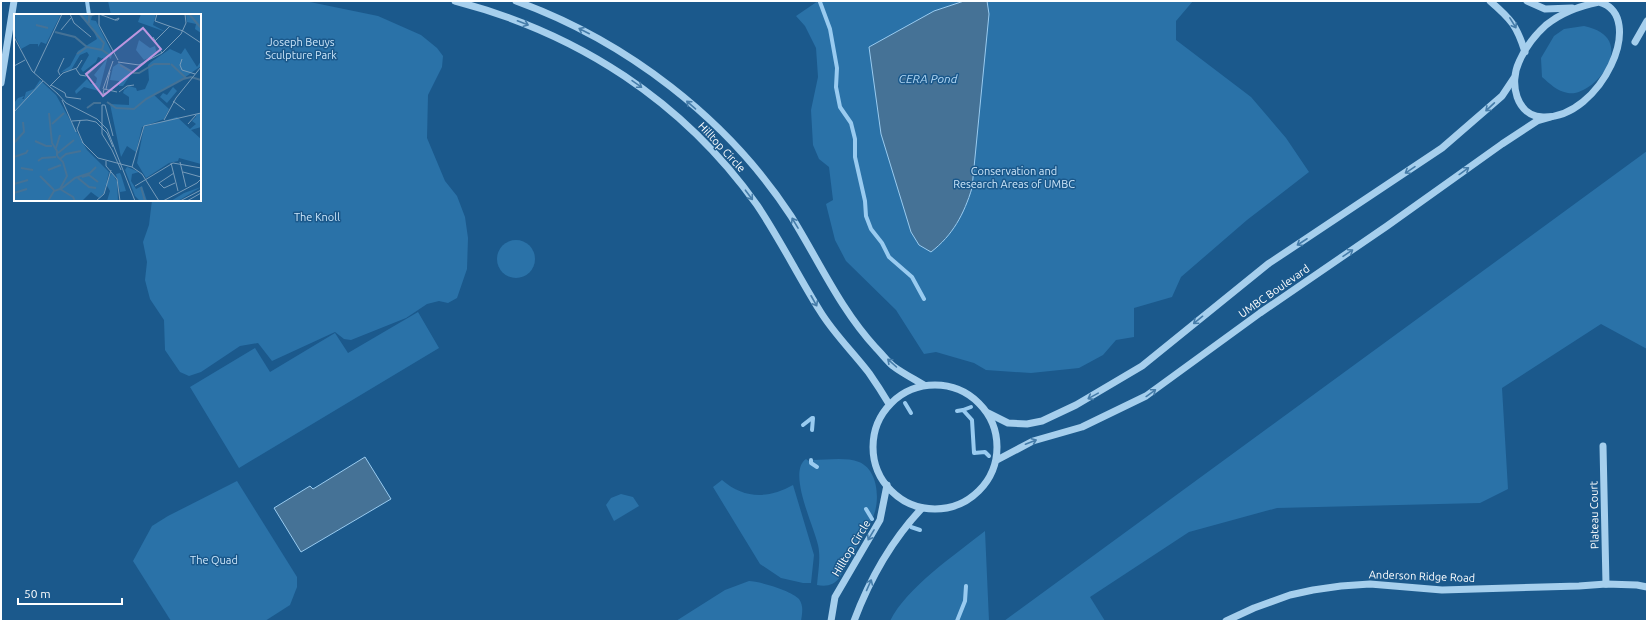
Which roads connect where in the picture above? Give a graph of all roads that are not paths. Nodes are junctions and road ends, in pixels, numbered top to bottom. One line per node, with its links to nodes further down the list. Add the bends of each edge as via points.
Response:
1 (14, 1): 13 (street)
2 (455, 1): 17 (street, Hilltop Circle, one-way to 17, via 545,32 594,57 639,85 678,117 706,144 757,206 833,331 868,373)
3 (516, 1): 16 (street, Hilltop Circle, one-way to 3, via 893,366 862,333 840,303 790,216 748,160 717,128 649,71 610,45 553,16)
4 (1490, 1): 11 (street, one-way to 11, via 1510,18 1519,34)
5 (1527, 1): 7 (street, via 1545,9)
6 (1600, 2): 7 (street); 8 (street)
7 (1574, 8): 11 (street, via 1546,26)
8 (1624, 10)
9 (1647, 21): 10 (street, via 1633,48)
10 (1635, 27)
11 (1524, 52): 12 (street)
12 (1514, 78): 15 (street, via 1518,102 1525,112 1534,117); 18 (street, UMBC Boulevard, one-way to 18, via 1502,96 1442,148 1268,264 1142,366 1117,382 1042,421 1027,424 1008,423)
13 (1, 83)
14 (1604, 91): 15 (street, UMBC Boulevard, via 1572,111)
15 (1551, 118): 20 (street, UMBC Boulevard, one-way to 15, via 1032,440 1082,427 1146,396 1502,144 1537,121)
16 (924, 385): 17 (street, via 905,392); 18 (street, via 941,384 961,389 979,402)
17 (889, 404): 21 (street, via 877,424 873,449 875,464)
18 (988, 413): 20 (street, via 996,430)
19 (1603, 446): 23 (street, Plateau Court)
20 (997, 460): 22 (street, via 991,476 979,492 968,500 942,509)
21 (887, 485): 22 (street, via 902,499); 25 (street, Hilltop Circle, one-way to 25, via 880,520 835,597)
22 (922, 508): 26 (street, one-way to 22, via 890,546)
23 (1606, 584): 24 (street, Anderson Ridge Road); 27 (street, Anderson Ridge Road, via 1442,590 1370,584 1341,586 1290,596)
24 (1647, 587)
25 (830, 621)
26 (854, 621)
27 (1226, 621)

